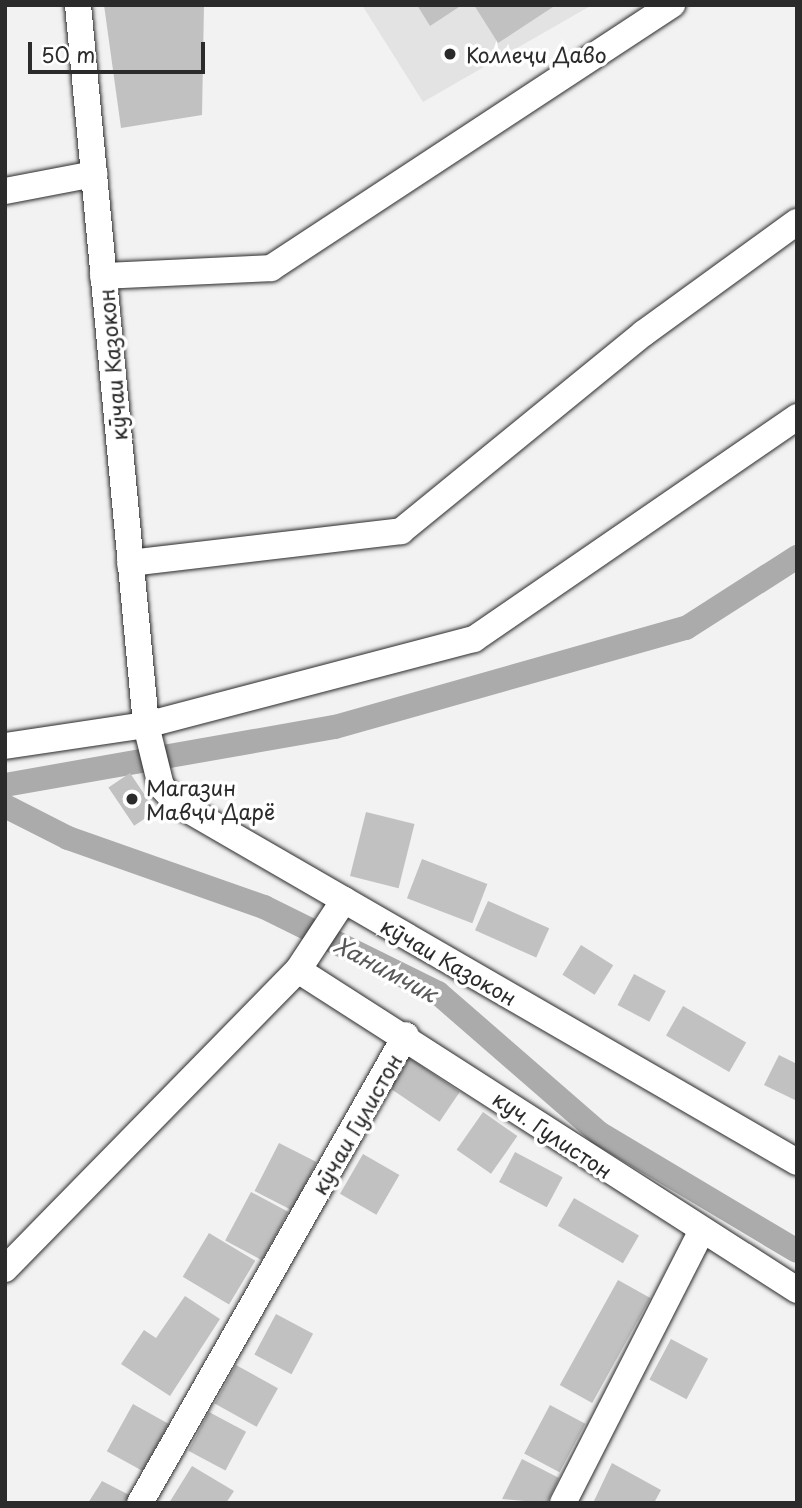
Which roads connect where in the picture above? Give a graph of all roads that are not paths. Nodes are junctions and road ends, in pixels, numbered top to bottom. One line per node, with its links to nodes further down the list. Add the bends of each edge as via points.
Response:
1 (78, 5): 3 (street, кӯчаи Казокон)
2 (672, 5): 6 (street, via 271,268)
3 (94, 174): 4 (street); 6 (street, кӯчаи Казокон)
4 (5, 191)
5 (797, 222): 8 (street, via 644,333 401,531)
6 (103, 276): 8 (street, кӯчаи Казокон)
7 (797, 417): 10 (street, via 474,639)
8 (130, 563): 10 (street, кӯчаи Казокон)
9 (5, 746): 10 (street)
10 (150, 746): 11 (street, кӯчаи Казокон, via 178,804)
11 (344, 900): 12 (street); 14 (street, кӯчаи Казокон)
12 (298, 970): 13 (street, кӯчаи Гулистон); 16 (street)
13 (406, 1035): 15 (street, куч. Гулистон); 18 (street, кӯчаи Гулистон)
14 (797, 1163)
15 (700, 1234): 17 (street); 19 (street)
16 (5, 1269)
17 (797, 1290)
18 (140, 1503)
19 (563, 1503)

